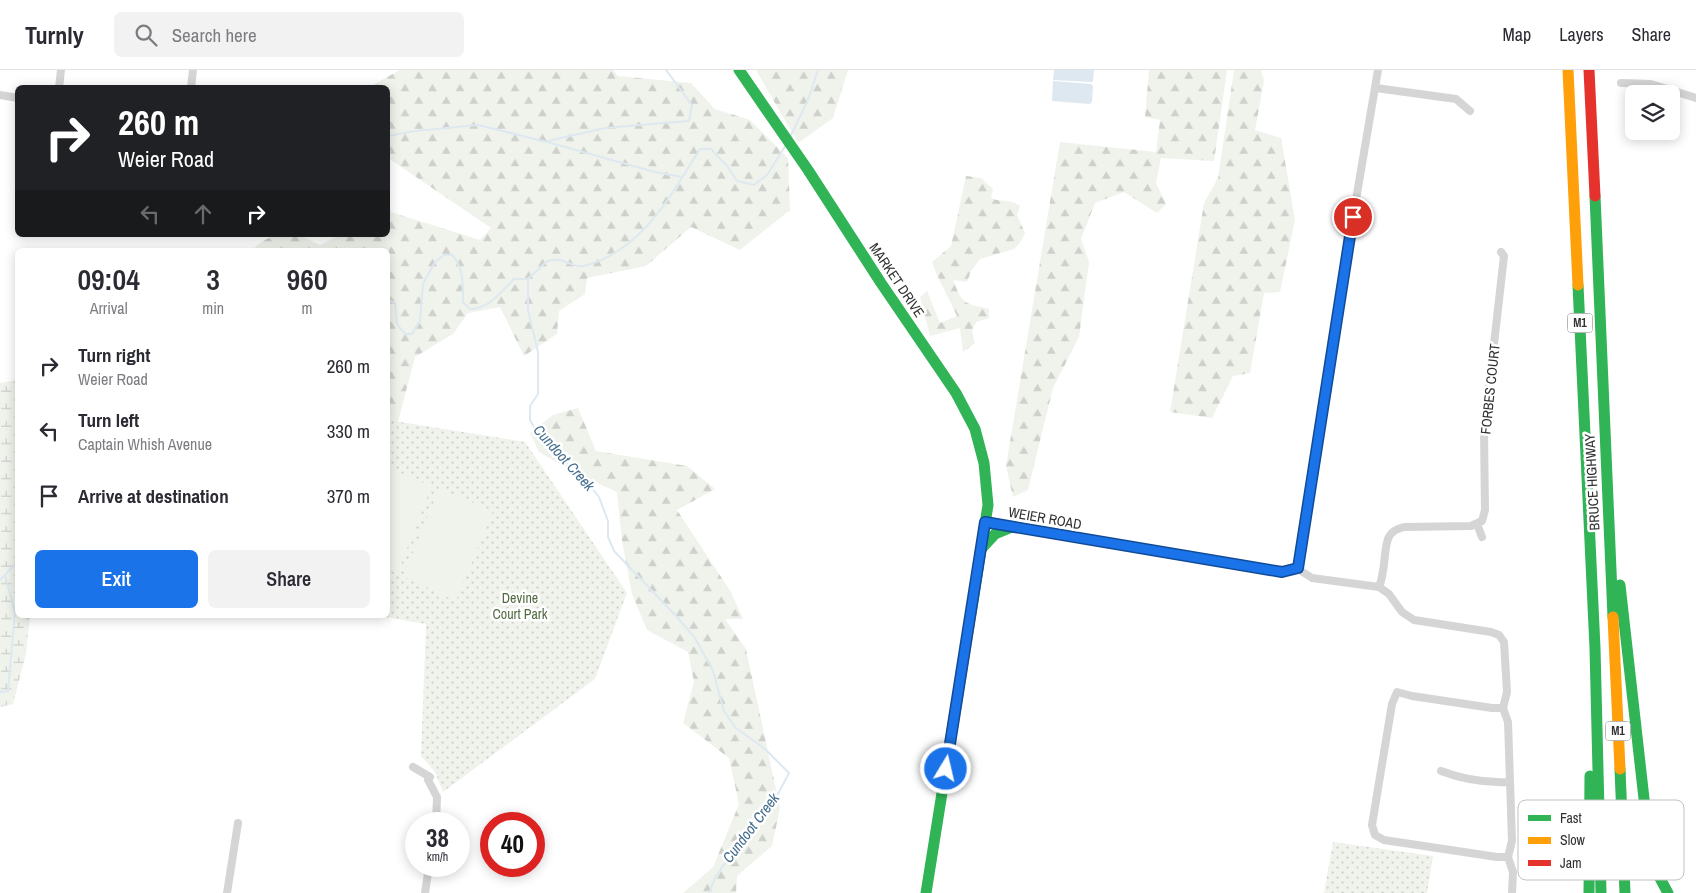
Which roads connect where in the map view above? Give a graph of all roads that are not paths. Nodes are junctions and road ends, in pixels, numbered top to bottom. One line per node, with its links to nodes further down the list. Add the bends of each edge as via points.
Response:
1 (61, 70): 8 (street)
2 (193, 70): 9 (street)
3 (739, 70): 16 (main road, MARKET DRIVE, via 956,393 974,429 984,463 988,505)
4 (1378, 70): 10 (street)
5 (1568, 70): 25 (main road, BRUCE HIGHWAY / M1)
6 (1589, 70): 22 (main road, BRUCE HIGHWAY / M1)
7 (1620, 83): 13 (street, via 1651,84)
8 (59, 85)
9 (190, 85)
10 (1376, 88): 14 (street, via 1456,99); 21 (street)
11 (0, 95): 12 (street)
12 (15, 98)
13 (1696, 98)
14 (1470, 111)
15 (1501, 252): 17 (street, FORBES COURT, via 1504,256 1484,432 1485,510 1482,521)
16 (985, 522): 18 (street, WEIER ROAD); 20 (main road)
17 (1477, 524): 19 (street); 23 (street, via 1395,530 1388,537 1384,576)
18 (1012, 527): 20 (main road, via 994,535); 21 (street, WEIER ROAD, via 1282,572)
19 (1482, 537)
20 (981, 550): 43 (main road)
21 (1298, 568): 23 (street, via 1312,578)
22 (1611, 570): 31 (main road, BRUCE HIGHWAY / M1); 32 (main road, via 1620,584)
23 (1379, 587): 24 (street, via 1414,620 1500,635 1504,642 1507,692)
24 (1503, 708): 28 (street, via 1508,722); 35 (street, via 1397,692 1392,704 1372,825 1375,835 1384,840)
25 (1597, 724): 29 (main road, via 1590,746); 30 (main road, BRUCE HIGHWAY / M1)
26 (413, 767): 33 (street, via 430,776 428,780 437,797)
27 (1441, 771): 28 (street, via 1495,783)
28 (1510, 782): 35 (street, via 1512,841)
29 (1590, 800)
30 (1599, 800)
31 (1622, 800)
32 (1644, 800)
33 (436, 812)
34 (238, 823): 41 (street)
35 (1508, 857): 44 (street, via 1513,872)
36 (428, 877): 42 (street)
37 (1589, 880): 45 (main road)
38 (1601, 880): 46 (main road, BRUCE HIGHWAY / M1)
39 (1625, 880): 47 (main road, BRUCE HIGHWAY / M1)
40 (1661, 880): 48 (main road)
41 (227, 893)
42 (425, 893)
43 (926, 893)
44 (1512, 893)
45 (1589, 893)
46 (1601, 893)
47 (1626, 893)
48 (1668, 893)

